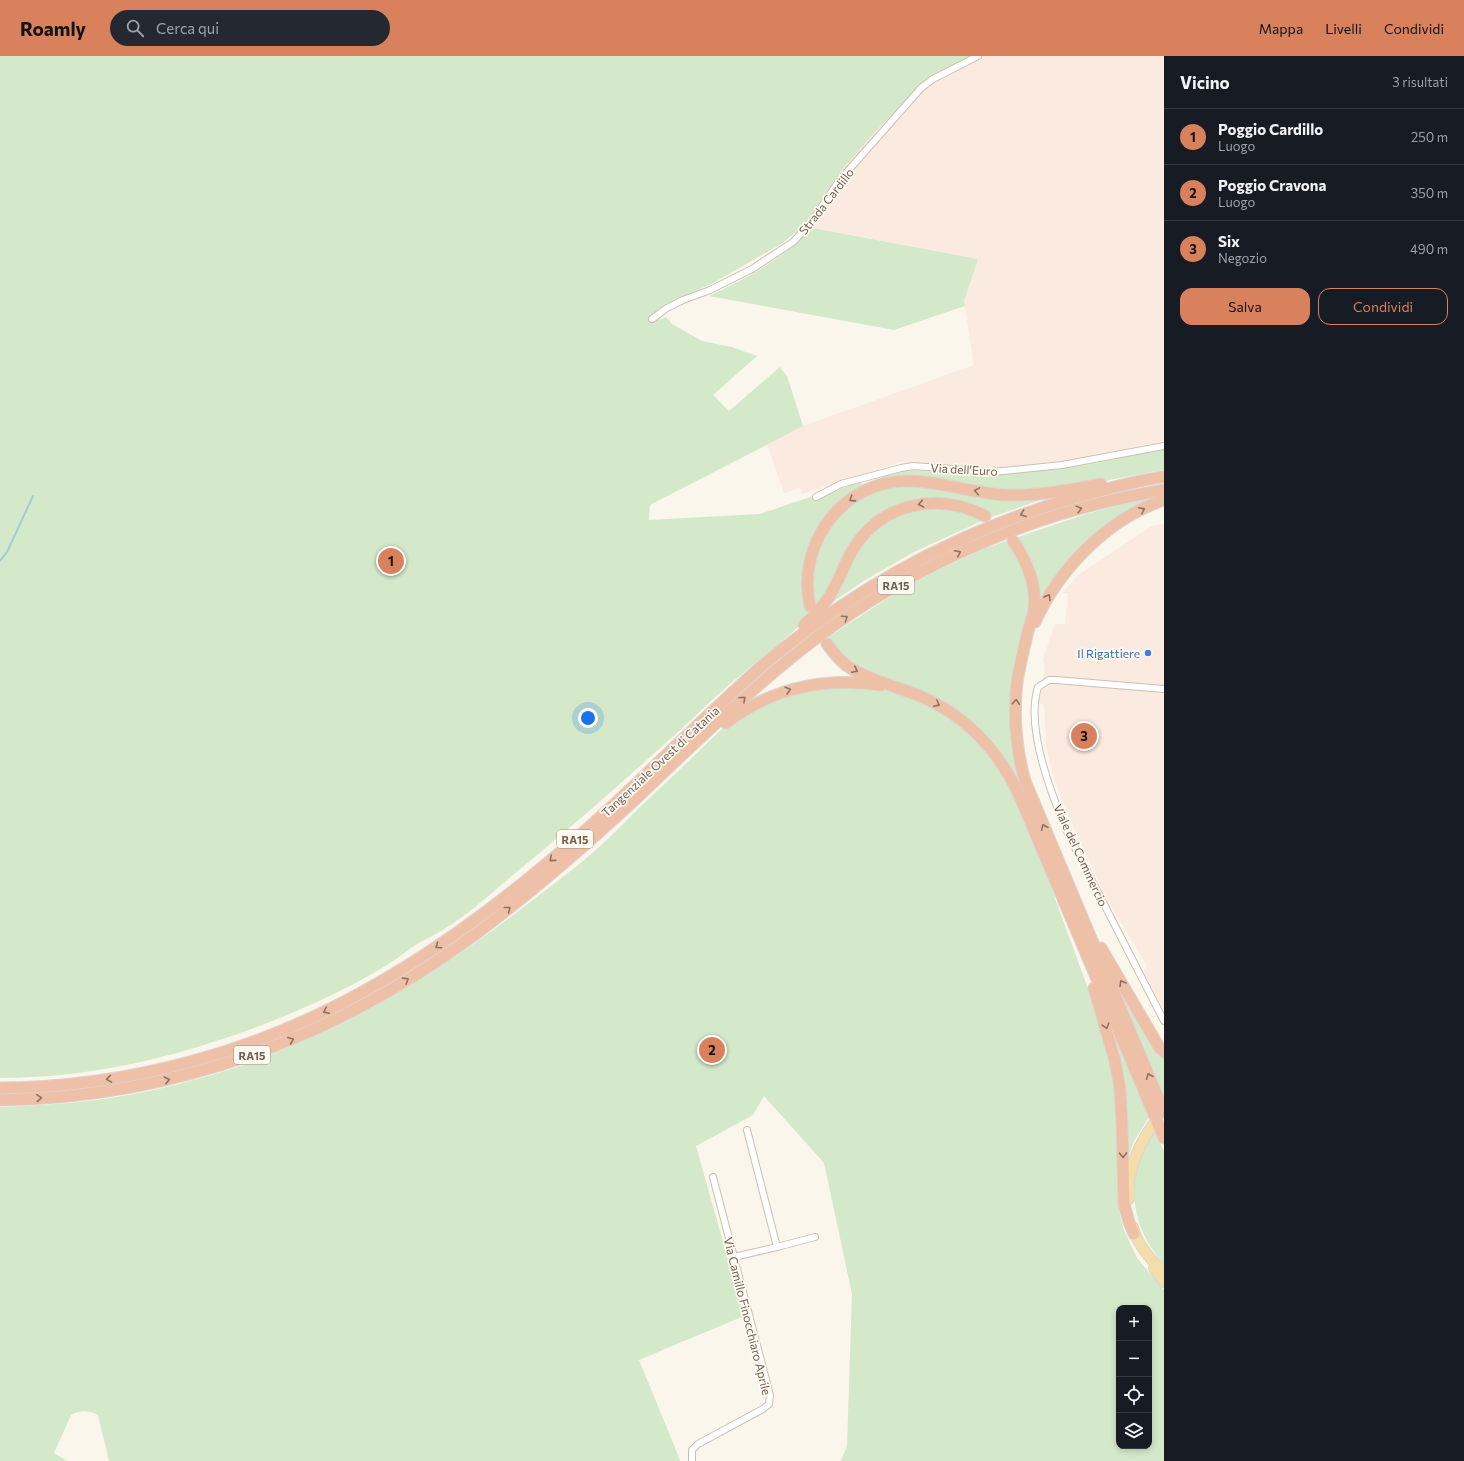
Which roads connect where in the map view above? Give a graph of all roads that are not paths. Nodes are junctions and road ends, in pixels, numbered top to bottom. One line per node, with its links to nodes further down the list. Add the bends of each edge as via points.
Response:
1 (978, 56): 2 (street, Strada Cardillo, via 933,79 922,88 839,181 810,224 793,242 752,269 683,300)
2 (652, 319)
3 (1164, 446): 6 (street, Via dell'Euro, via 1069,464 993,472 913,466 841,484)
4 (1159, 477): 10 (highway, one-way to 10, via 1125,478 1061,492 1022,495 993,494 913,481 890,483 867,490 850,499 836,511 819,536 808,566); 15 (highway, Tangenziale Ovest di Catania / RA15, one-way to 15, via 1066,500 999,523 926,555 879,581 843,604 779,652)
5 (1164, 490): 16 (highway, Tangenziale Ovest di Catania / RA15, one-way to 5, via 792,656 849,615 898,585 963,551 1030,524 1110,500)
6 (816, 497)
7 (1164, 500): 12 (highway, one-way to 7, via 1050,594 1077,559 1099,538 1126,519)
8 (985, 516): 15 (highway, one-way to 15, via 963,507 928,503 905,508 880,521 856,544 836,585 819,611 716,701)
9 (1013, 541): 12 (highway, via 1028,567 1033,588 1034,610)
10 (810, 606)
11 (827, 644): 13 (highway, one-way to 13, via 852,669)
12 (1025, 645): 17 (highway, one-way to 12, via 1025,782 1019,759 1015,701)
13 (901, 688): 16 (highway, one-way to 13, via 699,748 744,710 777,694 807,686 843,682); 18 (highway, one-way to 18, via 956,715 987,744 1011,779)
14 (1164, 689): 19 (street, Viale del Commercio, via 1049,680 1038,687 1035,718 1047,780 1062,820)
15 (674, 748): 21 (highway, Tangenziale Ovest di Catania / RA15, one-way to 21, via 584,832 481,916 387,978 334,1007 233,1049 177,1066 106,1080)
16 (673, 763): 22 (highway, Tangenziale Ovest di Catania / RA15, one-way to 16, via 100,1092 179,1077 266,1050 345,1015 399,985 477,933 554,872)
17 (1054, 851): 20 (highway, one-way to 17, via 1102,950); 23 (highway, one-way to 17)
18 (1052, 871): 26 (highway); 28 (highway, one-way to 28, via 1063,910 1098,1000 1115,1061 1120,1089 1124,1204)
19 (1164, 1021)
20 (1164, 1052)
21 (0, 1088)
22 (0, 1100)
23 (1164, 1112)
24 (1152, 1126): 28 (main road, via 1138,1149 1131,1172 1129,1196)
25 (747, 1130): 30 (street)
26 (1164, 1138)
27 (713, 1177): 32 (street, Via Camillo Finocchiaro Aprile)
28 (1134, 1234): 31 (main road)
29 (815, 1237): 30 (street)
30 (777, 1247): 32 (street)
31 (1144, 1251): 33 (main road); 34 (main road)
32 (734, 1257): 35 (street, Via Camillo Finocchiaro Aprile, via 770,1395 769,1404 698,1444 692,1450)
33 (1164, 1272)
34 (1164, 1282)
35 (692, 1461)

